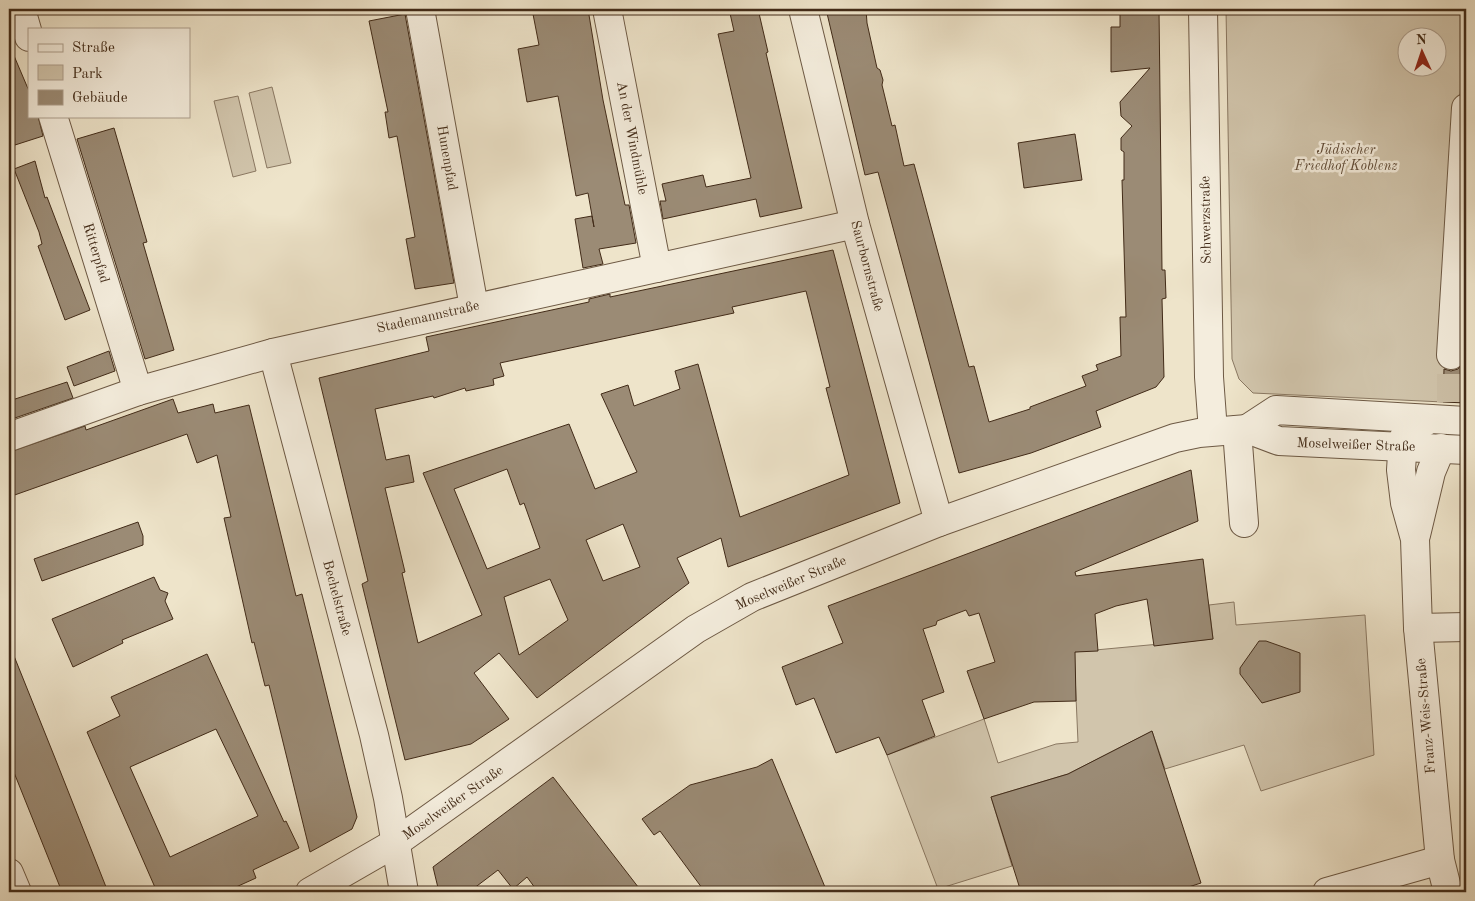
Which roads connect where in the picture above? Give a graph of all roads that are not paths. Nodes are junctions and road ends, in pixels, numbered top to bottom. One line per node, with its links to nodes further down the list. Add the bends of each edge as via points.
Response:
1 (21, 9): 6 (street)
2 (420, 9): 11 (street, Hunenpfad)
3 (608, 9): 10 (street, An der Windmühle)
4 (803, 9): 9 (street, Saurbornstraße)
5 (1203, 9): 16 (street, Schwerzstraße, via 1209,377)
6 (28, 34)
7 (1466, 108): 13 (street)
8 (54, 118): 14 (street, Ritterpfad)
9 (855, 224): 10 (street, Stademannstraße); 20 (street, Saurbornstraße)
10 (657, 268): 11 (street, Stademannstraße)
11 (474, 307): 12 (street, Stademannstraße)
12 (273, 353): 14 (street, Stademannstraße); 25 (street, Bechelstraße, via 374,735)
13 (1451, 355)
14 (138, 391): 17 (street, Stademannstraße)
15 (1449, 416): 16 (street, Moselweißer Straße, via 1276,410); 18 (street, via 1408,432)
16 (1233, 430): 18 (street, Moselweißer Straße, via 1279,441); 20 (street, Moselweißer Straße, via 1175,438); 21 (street, Schwerzstraße)
17 (9, 437)
18 (1401, 447): 19 (street, Moselweißer Straße); 22 (street, Franz-Weis-Straße, via 1403,486)
19 (1454, 449): 22 (street, Franz-Weis-Straße, via 1431,472)
20 (938, 522): 25 (street, Moselweißer Straße, via 752,597 696,629)
21 (1244, 523)
22 (1414, 539): 24 (street, Franz-Weis-Straße)
23 (1466, 627): 24 (street)
24 (1418, 628): 26 (street, Franz-Weis-Straße)
25 (395, 843): 29 (street, Moselweißer Straße); 30 (street, Bechelstraße)
26 (1440, 860): 31 (street); 32 (street, Franz-Weis-Straße)
27 (9, 873): 28 (street)
28 (17, 892)
29 (310, 892)
30 (404, 892)
31 (1327, 892)
32 (1448, 892)

